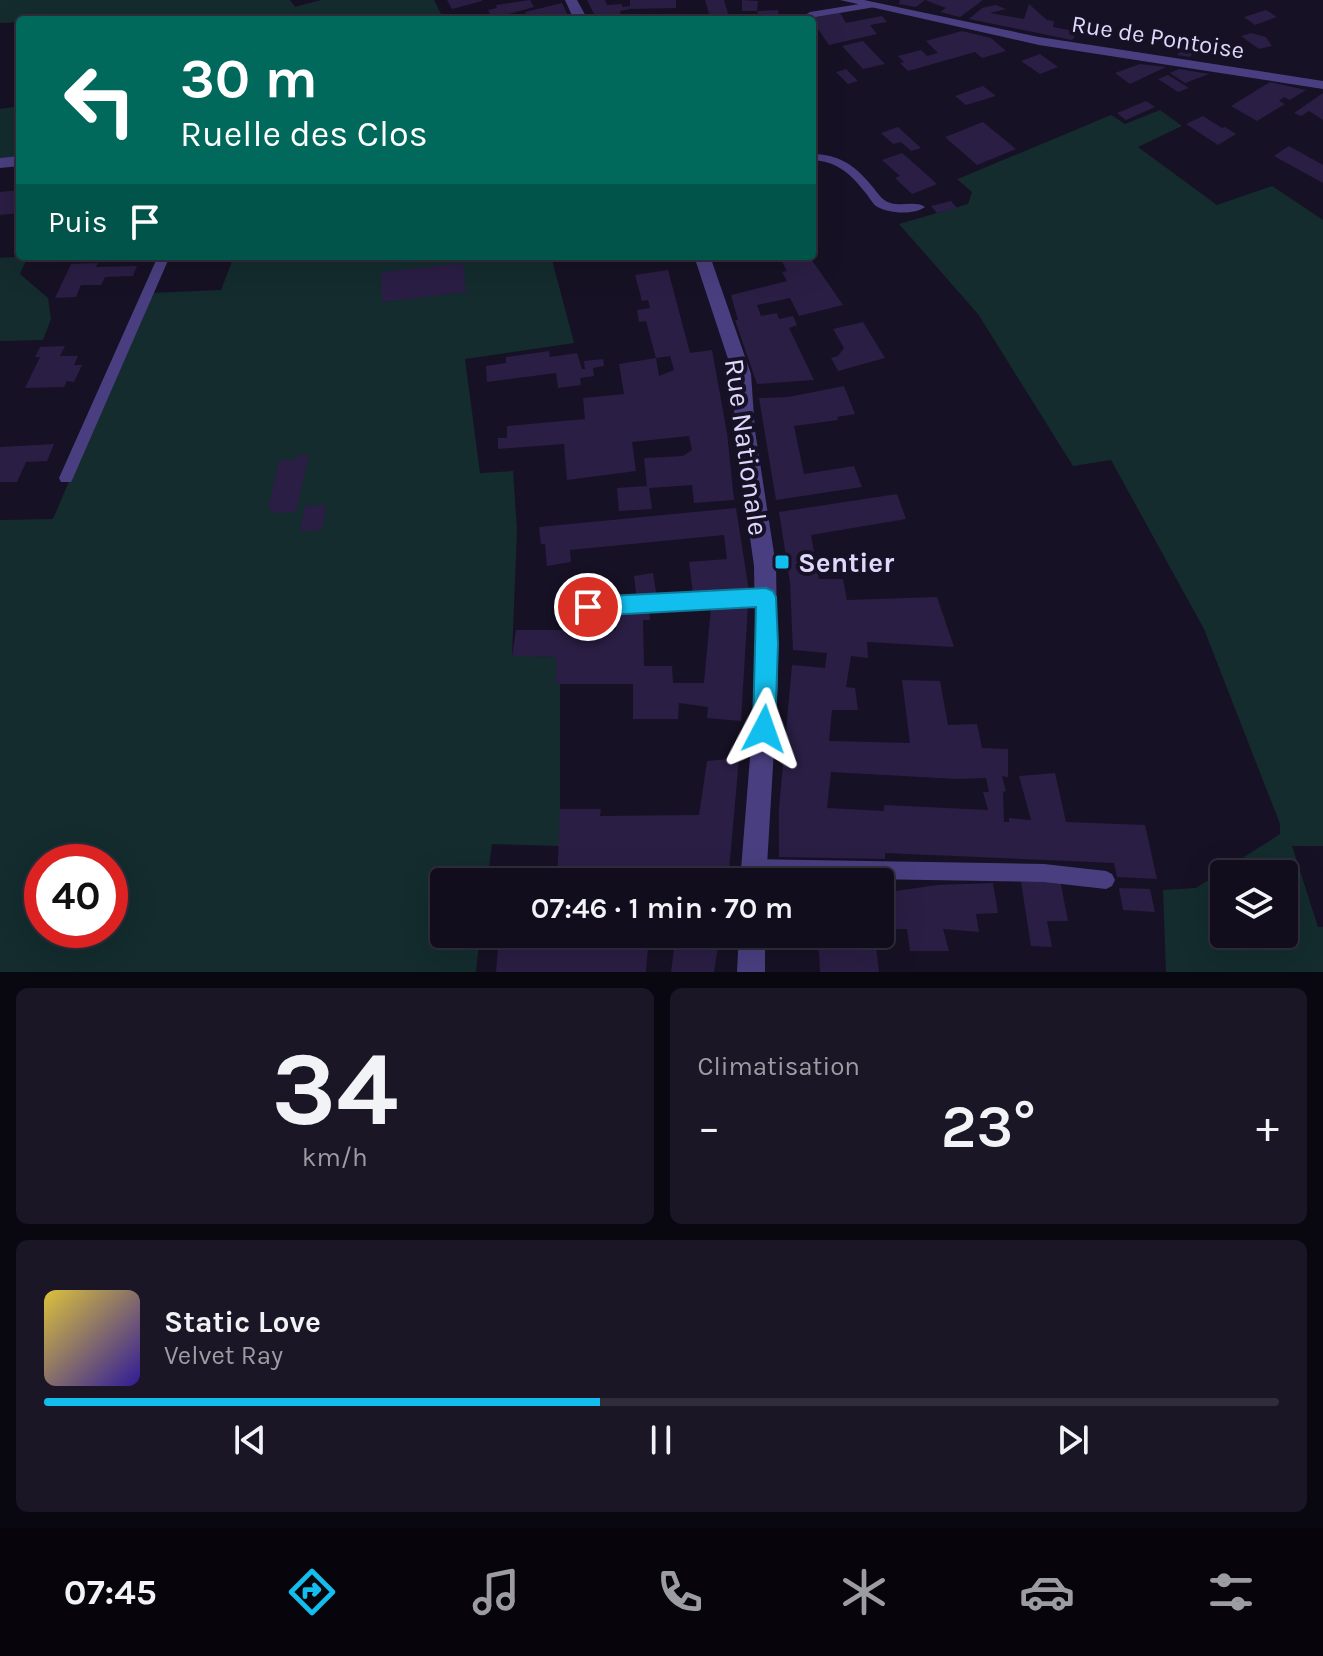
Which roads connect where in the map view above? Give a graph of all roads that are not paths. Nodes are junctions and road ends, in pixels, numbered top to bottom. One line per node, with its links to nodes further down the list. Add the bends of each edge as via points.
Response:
1 (846, 0): 2 (street, Rue de Pontoise)
2 (872, 5): 3 (lane); 4 (street, Rue de Pontoise, via 1039,41)
3 (810, 15)
4 (1323, 85)
5 (816, 157): 6 (lane, via 844,163 888,208)
6 (919, 207)
7 (162, 260): 9 (lane)
8 (703, 260): 10 (street, Rue Nationale, via 742,374)
9 (66, 478)
10 (766, 597): 11 (lane); 12 (street, Rue Nationale, via 767,683)
11 (588, 607)
12 (754, 868)
13 (894, 874): 14 (lane, via 1044,873)
14 (1106, 880)
15 (752, 948): 16 (street)
16 (751, 972)

